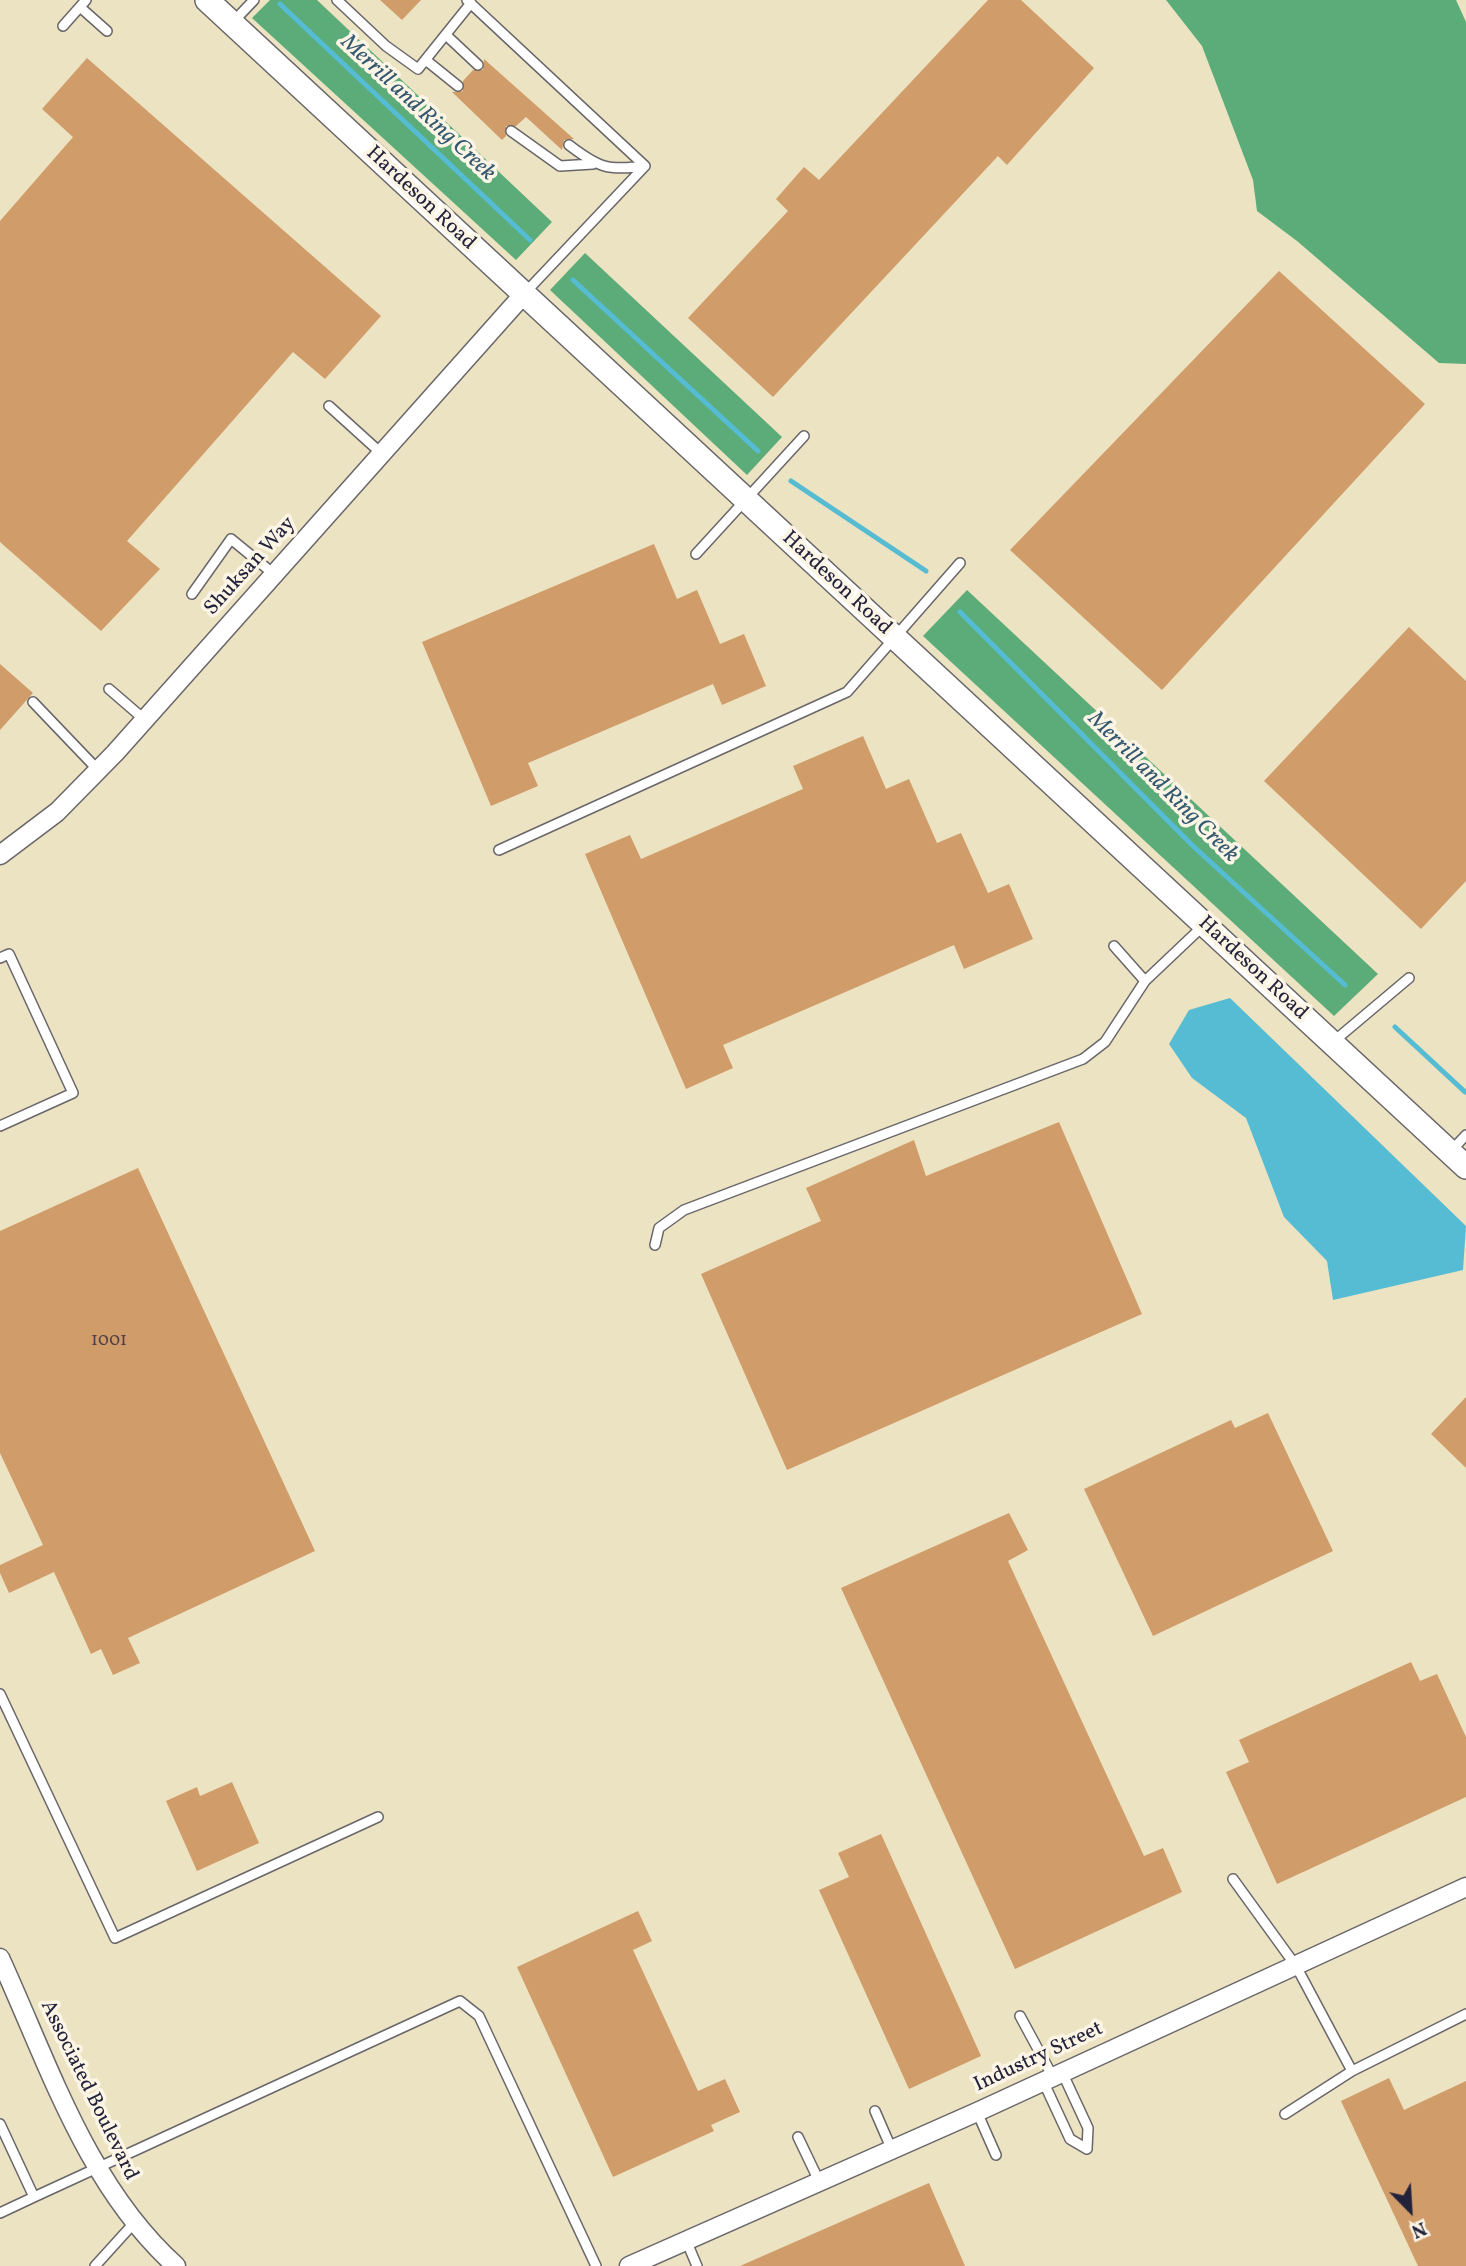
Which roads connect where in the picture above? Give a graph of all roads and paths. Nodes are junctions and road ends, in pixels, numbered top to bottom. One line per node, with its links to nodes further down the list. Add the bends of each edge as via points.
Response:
1 (207, 0): 6 (street, Hardeson Road)
2 (254, 0): 6 (lane)
3 (337, 0): 10 (lane, via 418,69)
4 (469, 2): 9 (lane); 16 (lane)
5 (83, 3): 7 (lane); 8 (lane)
6 (232, 23): 17 (street, Hardeson Road)
7 (63, 26)
8 (107, 31)
9 (446, 35): 10 (lane); 11 (lane)
10 (427, 61): 12 (lane)
11 (478, 65)
12 (458, 86)
13 (511, 131): 15 (lane, via 560,166)
14 (569, 145): 15 (lane)
15 (593, 164): 16 (lane, via 618,170)
16 (645, 166): 17 (lane)
17 (523, 295): 20 (street, Shuksan Way); 21 (street, Hardeson Road)
18 (329, 407): 20 (lane)
19 (804, 436): 21 (lane)
20 (382, 454): 24 (street, Shuksan Way)
21 (745, 500): 22 (lane); 26 (street, Hardeson Road)
22 (696, 554)
23 (960, 563): 26 (lane)
24 (275, 575): 25 (lane, via 231,539); 29 (street, Shuksan Way)
25 (192, 594)
26 (895, 639): 31 (lane, via 847,692); 33 (street, Hardeson Road)
27 (109, 689): 29 (lane)
28 (33, 702): 30 (lane)
29 (145, 720): 30 (street, Shuksan Way)
30 (98, 770): 32 (street, Shuksan Way, via 57,811)
31 (499, 850)
32 (0, 855)
33 (1204, 925): 37 (lane); 38 (street, Hardeson Road)
34 (1114, 946): 37 (lane)
35 (0, 958): 39 (lane, via 9,954 73,1093)
36 (1409, 978): 38 (lane)
37 (1145, 981): 42 (lane, via 1105,1042 1083,1059 684,1210 659,1228)
38 (1331, 1043): 41 (street, Hardeson Road)
39 (0, 1126)
40 (1466, 1135): 41 (lane)
41 (1458, 1160)
42 (655, 1245)
43 (0, 1694): 44 (lane, via 115,1938)
44 (378, 1816)
45 (1233, 1879): 48 (lane)
46 (1466, 1887): 48 (street, Industry Street)
47 (0, 1958): 60 (street, Associated Boulevard)
48 (1296, 1966): 51 (lane); 52 (street, Industry Street)
49 (1466, 2014): 51 (lane)
50 (1020, 2016): 52 (lane)
51 (1352, 2071): 55 (lane)
52 (1053, 2077): 52 (lane, via 1070,2139 1087,2149 1088,2128); 54 (street, Industry Street)
53 (875, 2111): 58 (lane)
54 (977, 2112): 58 (street, Industry Street); 59 (lane)
55 (1285, 2114)
56 (0, 2124): 62 (lane)
57 (798, 2137): 61 (lane)
58 (892, 2150): 61 (street, Industry Street)
59 (996, 2155)
60 (96, 2168): 62 (lane); 64 (street, Associated Boulevard); 68 (lane, via 460,2001 479,2015)
61 (819, 2181): 65 (street, Industry Street)
62 (34, 2197): 63 (lane)
63 (0, 2213)
64 (134, 2223): 66 (lane); 67 (street, Associated Boulevard)
65 (686, 2240): 69 (street, Industry Street); 70 (lane)
66 (95, 2266)
67 (176, 2266)
68 (596, 2266)
69 (629, 2266)
70 (697, 2266)

